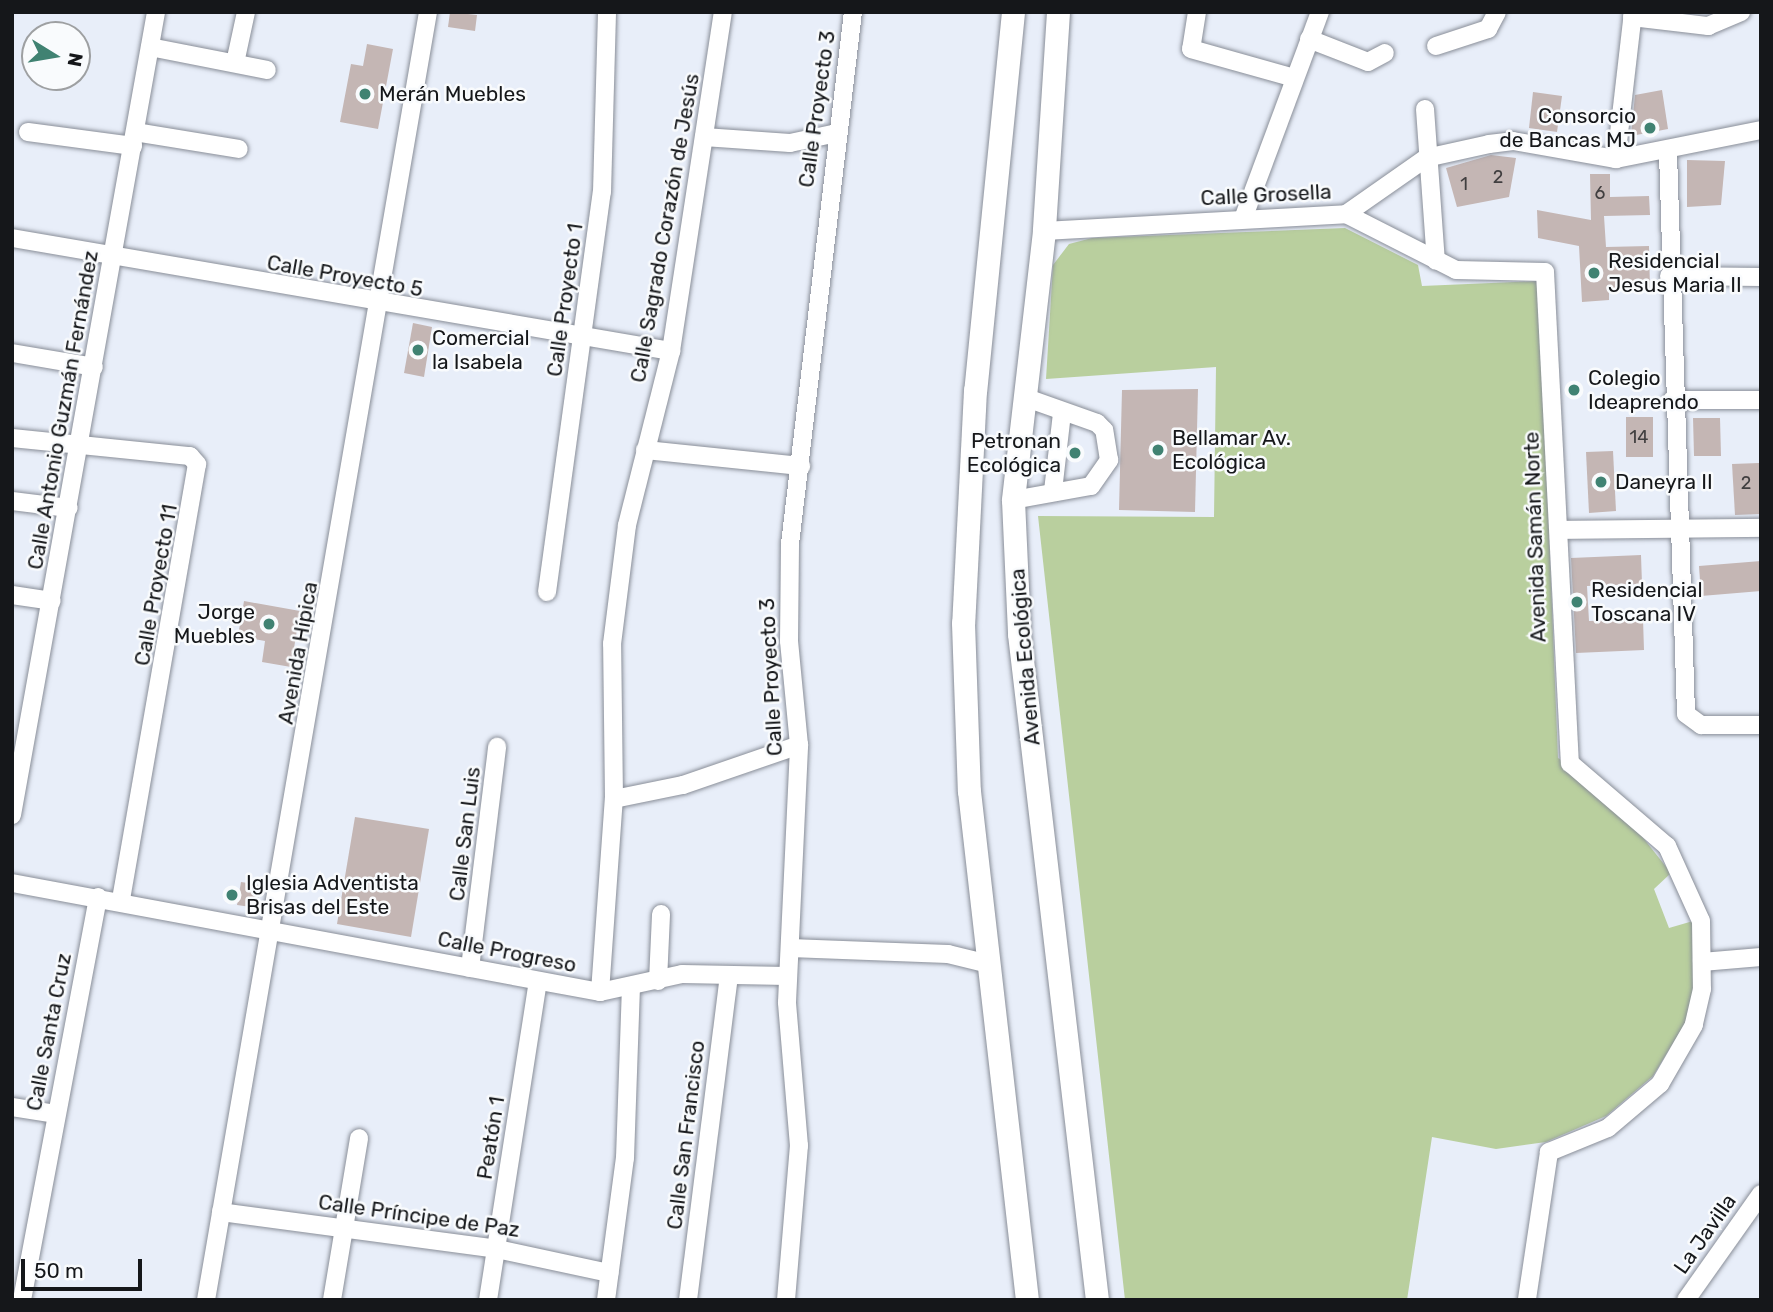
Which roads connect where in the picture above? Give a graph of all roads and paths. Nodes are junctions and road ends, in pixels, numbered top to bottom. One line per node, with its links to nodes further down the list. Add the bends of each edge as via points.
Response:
1 (156, 12): 16 (street, Calle Antonio Guzmán Fernández)
2 (246, 12): 18 (street)
3 (428, 12): 39 (street, Avenida Hípica)
4 (607, 12): 40 (street, Calle Proyecto 1, via 602,192)
5 (723, 12): 25 (street, Calle Sagrado Corazón de Jesús)
6 (853, 12): 24 (street, Calle Proyecto 3)
7 (1013, 12): 76 (main road, via 975,390 963,623 969,791)
8 (1058, 12): 33 (main road, Avenida Ecológica)
9 (1197, 12): 20 (street, via 1191,49)
10 (1320, 12): 14 (street)
11 (1497, 12): 15 (street, via 1488,29)
12 (1741, 12): 13 (street, via 1708,26)
13 (1633, 15): 30 (street)
14 (1309, 39): 17 (street, via 1368,62); 20 (street)
15 (1436, 46)
16 (150, 47): 18 (street); 26 (street, Calle Antonio Guzmán Fernández)
17 (1385, 53)
18 (235, 63): 19 (street)
19 (267, 70)
20 (1294, 78): 32 (street)
21 (1425, 109): 29 (street)
22 (1761, 130): 28 (street, Calle Grosella)
23 (28, 132): 26 (street)
24 (837, 132): 25 (street, via 790,143); 51 (street, Calle Proyecto 3)
25 (704, 137): 41 (street, Calle Sagrado Corazón de Jesús)
26 (134, 139): 27 (street); 35 (street, Calle Antonio Guzmán Fernández)
27 (239, 149)
28 (1668, 153): 30 (street, Calle Grosella); 37 (street)
29 (1426, 158): 30 (street, Calle Grosella, via 1513,141); 31 (street, Calle Grosella); 36 (street)
30 (1616, 159)
31 (1346, 214): 32 (street, Calle Grosella); 36 (street, Avenida Samán Norte)
32 (1244, 219): 33 (street, Calle Grosella)
33 (1044, 231): 44 (main road, Avenida Ecológica)
34 (12, 238): 35 (street, Calle Proyecto 5)
35 (114, 258): 39 (street, Calle Proyecto 5); 43 (street, Calle Antonio Guzmán Fernández)
36 (1436, 261): 58 (street, Avenida Samán Norte, via 1455,270 1538,268 1548,279)
37 (1669, 276): 38 (street); 45 (street)
38 (1761, 277)
39 (379, 306): 40 (street, Calle Proyecto 5); 72 (street, Avenida Hípica)
40 (583, 341): 41 (street, Calle Proyecto 5); 59 (street, Calle Proyecto 1)
41 (671, 351): 50 (street, Calle Sagrado Corazón de Jesús)
42 (12, 353): 43 (street)
43 (94, 367): 49 (street, Calle Antonio Guzmán Fernández)
44 (1024, 397): 47 (street); 53 (main road, Avenida Ecológica)
45 (1672, 400): 46 (street); 56 (street)
46 (1761, 400)
47 (1062, 413): 52 (street); 52 (street, via 1104,430 1109,460 1091,486)
48 (12, 438): 49 (street, Calle Proyecto 11)
49 (80, 443): 55 (street, Calle Antonio Guzmán Fernández); 70 (street, Calle Proyecto 11, via 190,456 199,475)
50 (645, 450): 51 (street); 66 (street, Calle Sagrado Corazón de Jesús, via 627,525 612,644)
51 (801, 466): 64 (street, Calle Proyecto 3, via 790,544 789,641)
52 (1054, 491): 53 (street)
53 (1013, 500): 101 (main road, Avenida Ecológica, via 1019,634)
54 (12, 501): 55 (street)
55 (69, 508): 61 (street, Calle Antonio Guzmán Fernández)
56 (1677, 528): 57 (street); 58 (street); 62 (street, via 1686,714 1701,725)
57 (1761, 528)
58 (1560, 530): 75 (street, Avenida Samán Norte, via 1570,763 1577,774 1636,813 1667,846 1701,921)
59 (547, 592)
60 (12, 595): 61 (street)
61 (52, 601): 63 (street, Calle Antonio Guzmán Fernández)
62 (1761, 725)
63 (19, 744): 67 (street, Calle Antonio Guzmán Fernández)
64 (799, 745): 66 (street, via 683,785); 73 (street, Calle Proyecto 3)
65 (497, 747): 77 (street, Calle San Luis)
66 (614, 799): 83 (street, Calle Sagrado Corazón de Jesús)
67 (12, 814)
68 (12, 883): 69 (street, Calle Progreso)
69 (98, 897): 70 (street, Calle Progreso); 85 (street, Calle Santa Cruz)
70 (121, 901): 72 (street, Calle Progreso)
71 (661, 914): 80 (street)
72 (274, 929): 77 (street, Calle Progreso); 88 (street, Avenida Hípica)
73 (790, 948): 76 (street, via 948,954); 79 (street, Calle Proyecto 3)
74 (1761, 957): 75 (street)
75 (1702, 962): 102 (street, Avenida Samán Norte, via 1694,1025 1660,1084 1608,1128 1549,1152)
76 (989, 964): 100 (main road)
77 (470, 968): 81 (street, Calle Progreso)
78 (729, 976): 79 (street, Calle Progreso); 80 (street, Calle Progreso, via 682,974); 98 (street, Calle San Francisco)
79 (787, 976): 99 (street, Calle Proyecto 3, via 799,1146)
80 (658, 981): 82 (street, Calle Progreso)
81 (538, 982): 83 (street, Calle Progreso); 90 (street, Peatón 1)
82 (631, 989): 83 (street, Calle Progreso); 92 (street, via 625,1158)
83 (600, 992)
84 (12, 1107): 85 (street)
85 (56, 1114): 91 (street, Calle Santa Cruz)
86 (359, 1138): 89 (street)
87 (1761, 1194): 103 (street, La Javilla)
88 (221, 1212): 89 (street, Calle Príncipe de Paz); 94 (street, Avenida Hípica)
89 (344, 1228): 90 (street, Calle Príncipe de Paz); 95 (street)
90 (497, 1249): 92 (street, Calle Príncipe de Paz); 96 (street, Peatón 1)
91 (21, 1254): 93 (street, Calle Santa Cruz)
92 (609, 1273): 97 (street)
93 (22, 1300)
94 (206, 1300)
95 (332, 1300)
96 (488, 1300)
97 (606, 1300)
98 (688, 1300)
99 (786, 1300)
100 (1027, 1300)
101 (1097, 1300)
102 (1527, 1300)
103 (1686, 1300)

